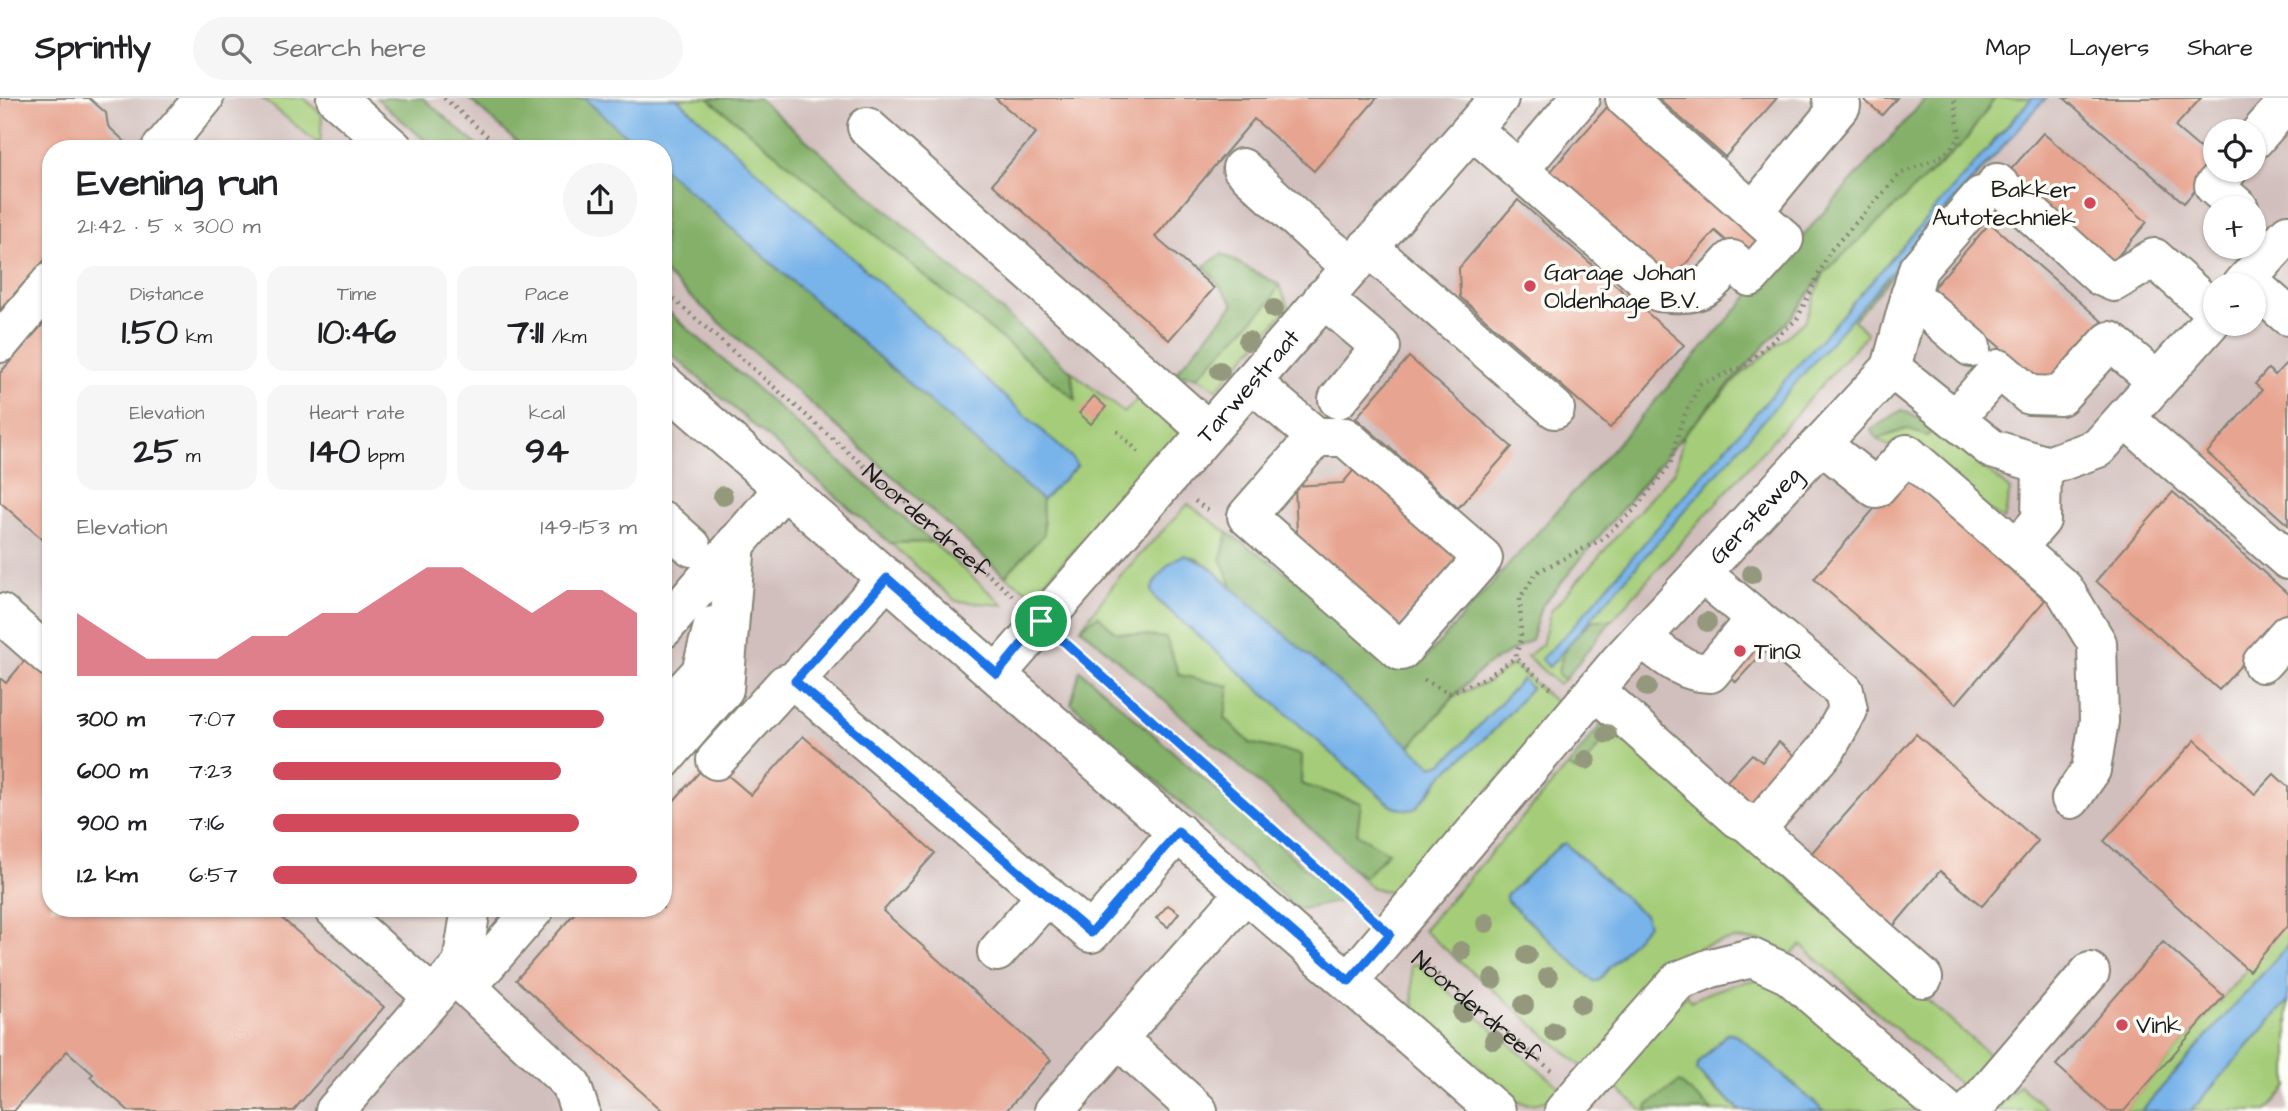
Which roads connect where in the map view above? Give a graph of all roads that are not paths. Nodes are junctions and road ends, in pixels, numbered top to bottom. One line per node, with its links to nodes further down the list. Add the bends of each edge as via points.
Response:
1 (204, 98): 12 (street)
2 (336, 98): 11 (street)
3 (1499, 98): 10 (street, Tarwestraat)
4 (1580, 98): 14 (street)
5 (1625, 98): 14 (street, via 1784,239 1750,277 1732,260 1708,287 1686,294 1659,292)
6 (1832, 98): 17 (street, via 1841,106)
7 (2288, 100): 9 (street)
8 (863, 114): 38 (street)
9 (2266, 125)
10 (1472, 129): 14 (street); 19 (street, Tarwestraat)
11 (354, 136)
12 (169, 140)
13 (1242, 168): 19 (street, via 1323,243)
14 (1519, 170)
15 (2218, 182): 16 (street, via 2214,186)
16 (2225, 196)
17 (1760, 204)
18 (2277, 237): 20 (street)
19 (1360, 257): 23 (street, Tarwestraat); 35 (street)
20 (2256, 273)
21 (42, 293): 28 (street)
22 (1910, 295): 25 (street, via 1918,269 1989,190 2100,276 2114,282 2154,258); 29 (street); 30 (street)
23 (1323, 298): 32 (street, Tarwestraat); 34 (street, via 1381,347)
24 (2266, 298): 26 (street)
25 (2203, 302)
26 (2288, 316)
27 (2203, 329): 31 (street)
28 (0, 343)
29 (1971, 347)
30 (1891, 368): 37 (street); 40 (street, Gersteweg)
31 (2157, 381): 36 (street); 37 (street, via 2110,341 2060,396 2029,395 1999,369)
32 (1251, 382): 38 (street, Tarwestraat); 39 (street)
33 (672, 393): 42 (street)
34 (1338, 399)
35 (1555, 409)
36 (2125, 418): 41 (street, via 2098,448 2048,466); 47 (street)
37 (1955, 419): 41 (street, via 1992,449)
38 (1208, 431): 57 (street, Tarwestraat)
39 (1316, 438): 39 (street, via 1345,438 1483,558 1401,651 1247,516)
40 (1821, 444): 46 (street, via 1876,488 1907,454); 48 (street, Gersteweg)
41 (2042, 464): 46 (street, via 2041,520)
42 (784, 488): 44 (street); 49 (street)
43 (672, 529): 45 (street)
44 (736, 543): 51 (street); 60 (street, via 701,671); 61 (street, via 724,689)
45 (692, 547)
46 (2017, 548): 63 (street, via 2064,589 2097,642 2099,720 2091,770)
47 (2288, 560)
48 (1701, 573): 52 (street); 54 (street, Gersteweg)
49 (887, 578): 57 (street); 58 (street)
50 (0, 613): 55 (street)
51 (672, 618)
52 (1756, 618): 54 (street, via 1710,673 1696,673 1672,661); 64 (street, via 1844,691 1848,710 1827,748 1759,826)
53 (2288, 634): 56 (street)
54 (1642, 638): 59 (street, Gersteweg)
55 (42, 650)
56 (2262, 663)
57 (997, 674): 65 (street)
58 (795, 681): 62 (street, via 785,684); 67 (street)
59 (1595, 690): 64 (street); 76 (street, Gersteweg, via 1376,917)
60 (672, 703)
61 (672, 750)
62 (716, 760)
63 (2071, 799)
64 (1748, 823): 75 (street)
65 (1178, 832): 66 (street); 67 (street, via 1091,933)
66 (1246, 892): 76 (street); 82 (street)
67 (1047, 895): 72 (street)
68 (343, 917): 77 (street)
69 (470, 917): 73 (street)
70 (489, 917): 73 (street)
71 (527, 917): 81 (street, via 467,987 571,1084)
72 (997, 952)
73 (463, 960): 77 (street)
74 (2090, 972): 86 (street)
75 (1923, 978)
76 (1349, 981): 84 (street)
77 (433, 998): 80 (street)
78 (1136, 1055): 83 (street)
79 (1572, 1102): 85 (street, via 1678,981 1752,958 1789,975)
80 (335, 1111)
81 (580, 1111)
82 (1054, 1111)
83 (1198, 1111)
84 (1496, 1111)
85 (1947, 1111)
86 (1971, 1111)

